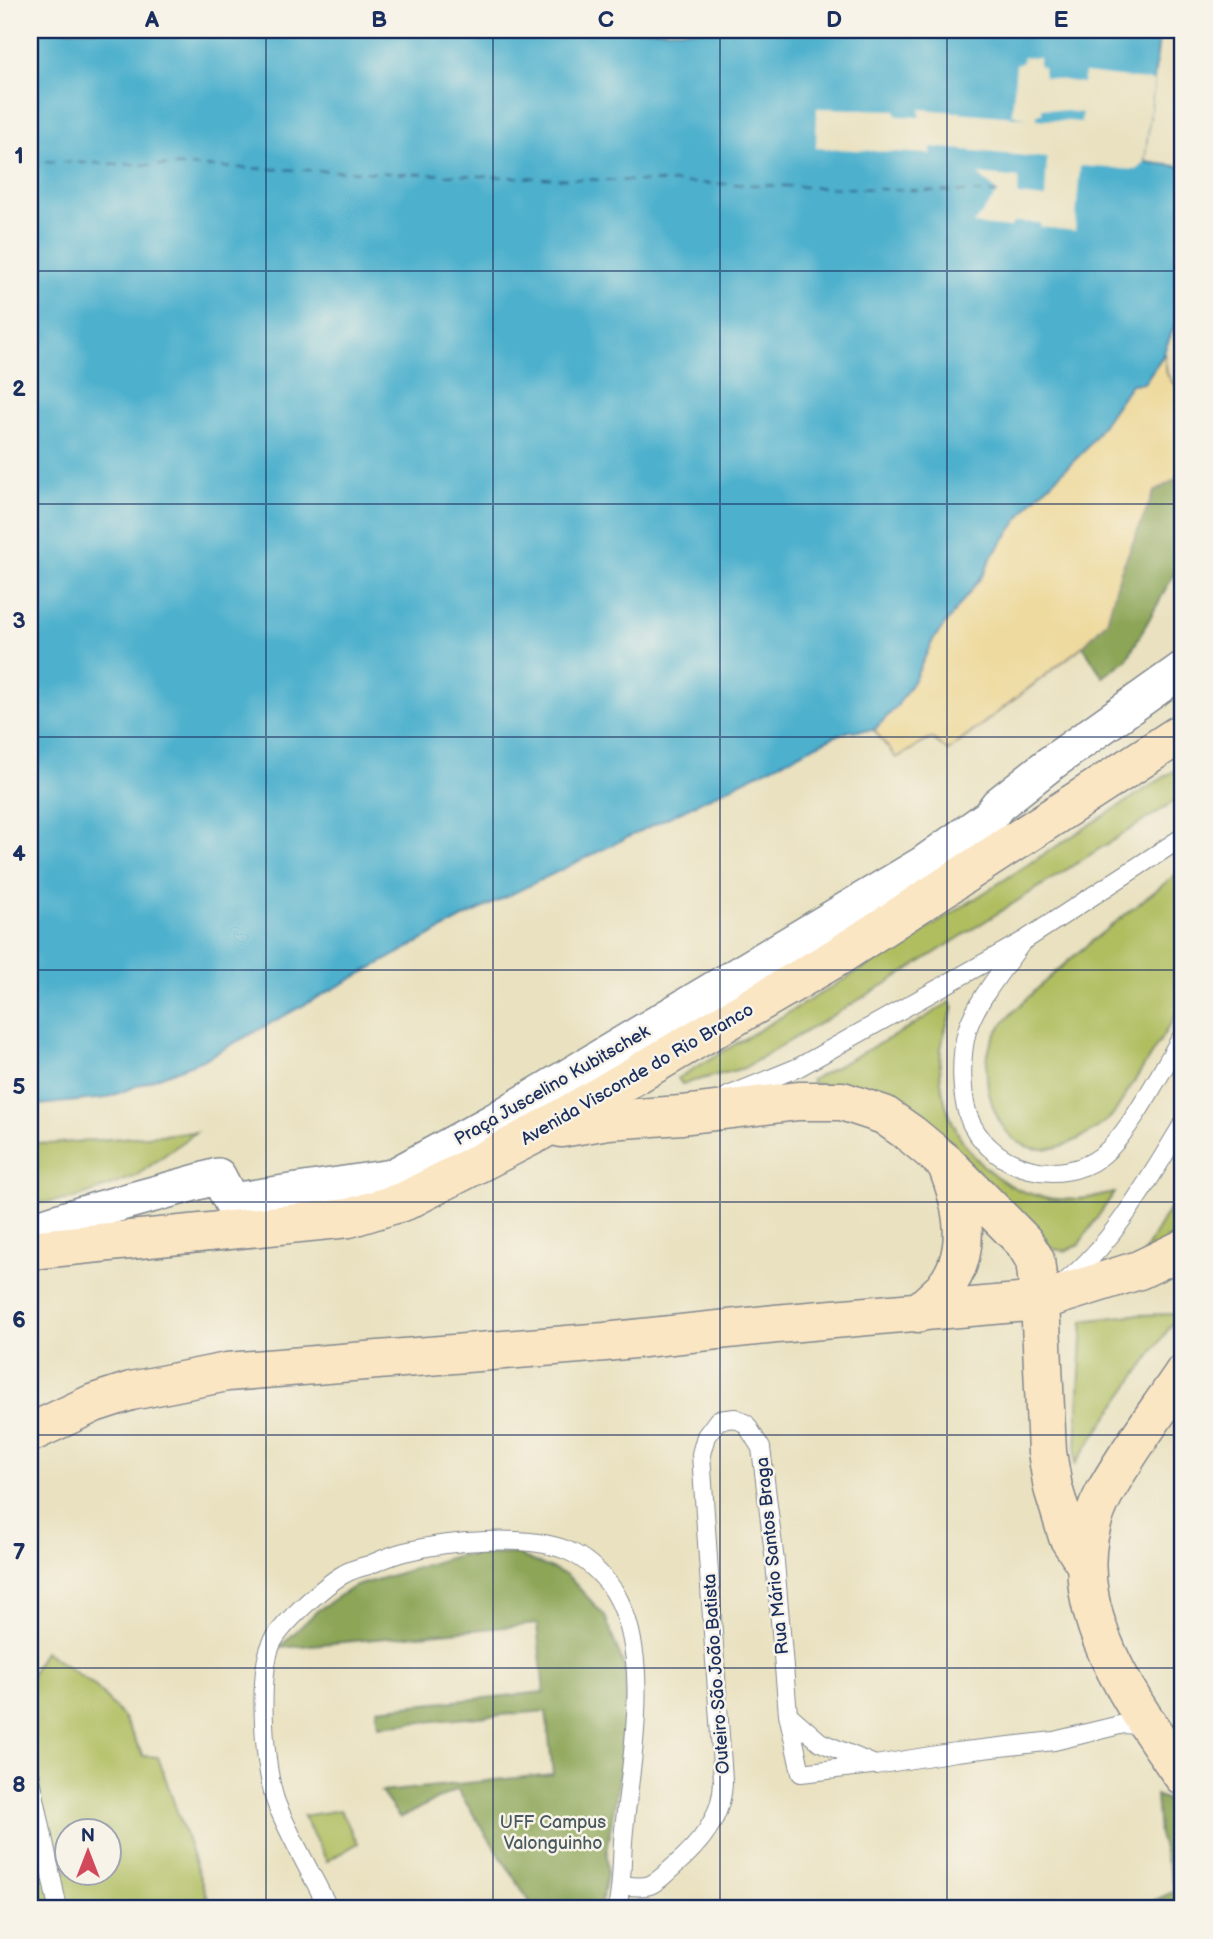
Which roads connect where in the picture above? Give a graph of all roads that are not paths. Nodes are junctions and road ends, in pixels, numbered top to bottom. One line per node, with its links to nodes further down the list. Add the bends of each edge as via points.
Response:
1 (1183, 669): 10 (street, Praça Juscelino Kubitschek, via 923,864 494,1121 392,1177 231,1202 218,1176)
2 (1183, 732): 8 (street, Avenida Visconde do Rio Branco, via 837,957)
3 (1183, 837): 4 (lane)
4 (1025, 940): 5 (lane, via 987,991 967,1030 962,1089 972,1125 1002,1159 1054,1173 1099,1158 1118,1141); 6 (lane, via 799,1067)
5 (1183, 1035)
6 (682, 1115): 8 (street, via 608,1120); 9 (street, via 798,1101 842,1101 884,1115)
7 (1183, 1124): 13 (lane, via 1109,1237 1082,1269)
8 (536, 1133): 12 (street, Avenida Visconde do Rio Branco, via 405,1202 349,1218)
9 (946, 1163): 13 (street, via 1024,1242 1035,1260); 14 (street, via 962,1214 964,1240 958,1265 943,1289)
10 (30, 1231)
11 (1183, 1249): 13 (street, via 1139,1270)
12 (30, 1250)
13 (1040, 1301): 14 (street); 18 (street, via 1053,1488 1068,1537)
14 (918, 1313): 17 (street, via 227,1372 131,1391)
15 (1183, 1374): 18 (street, via 1104,1496 1091,1527)
16 (727, 1418): 19 (lane, Rua Mário Santos Braga, via 746,1424 761,1448); 24 (lane, Outeiro São João Batista, via 712,1426 701,1454 721,1802 702,1838 662,1878 649,1885)
17 (30, 1433)
18 (1086, 1565): 20 (street, via 1091,1606 1105,1648)
19 (788, 1714): 21 (lane, via 820,1742); 21 (lane, Rua Mário Santos Braga, via 801,1773)
20 (1148, 1726): 21 (lane, Rua Mário Santos Braga, via 1124,1724 1054,1741); 23 (street)
21 (875, 1765)
22 (30, 1774): 25 (lane)
23 (1183, 1774)
24 (622, 1885): 26 (lane, via 638,1669 614,1592 594,1567 567,1551 534,1541 461,1543 404,1552 344,1574 302,1607 272,1642 263,1676 272,1784 276,1803); 27 (lane)
25 (58, 1909)
26 (328, 1909)
27 (617, 1909)

